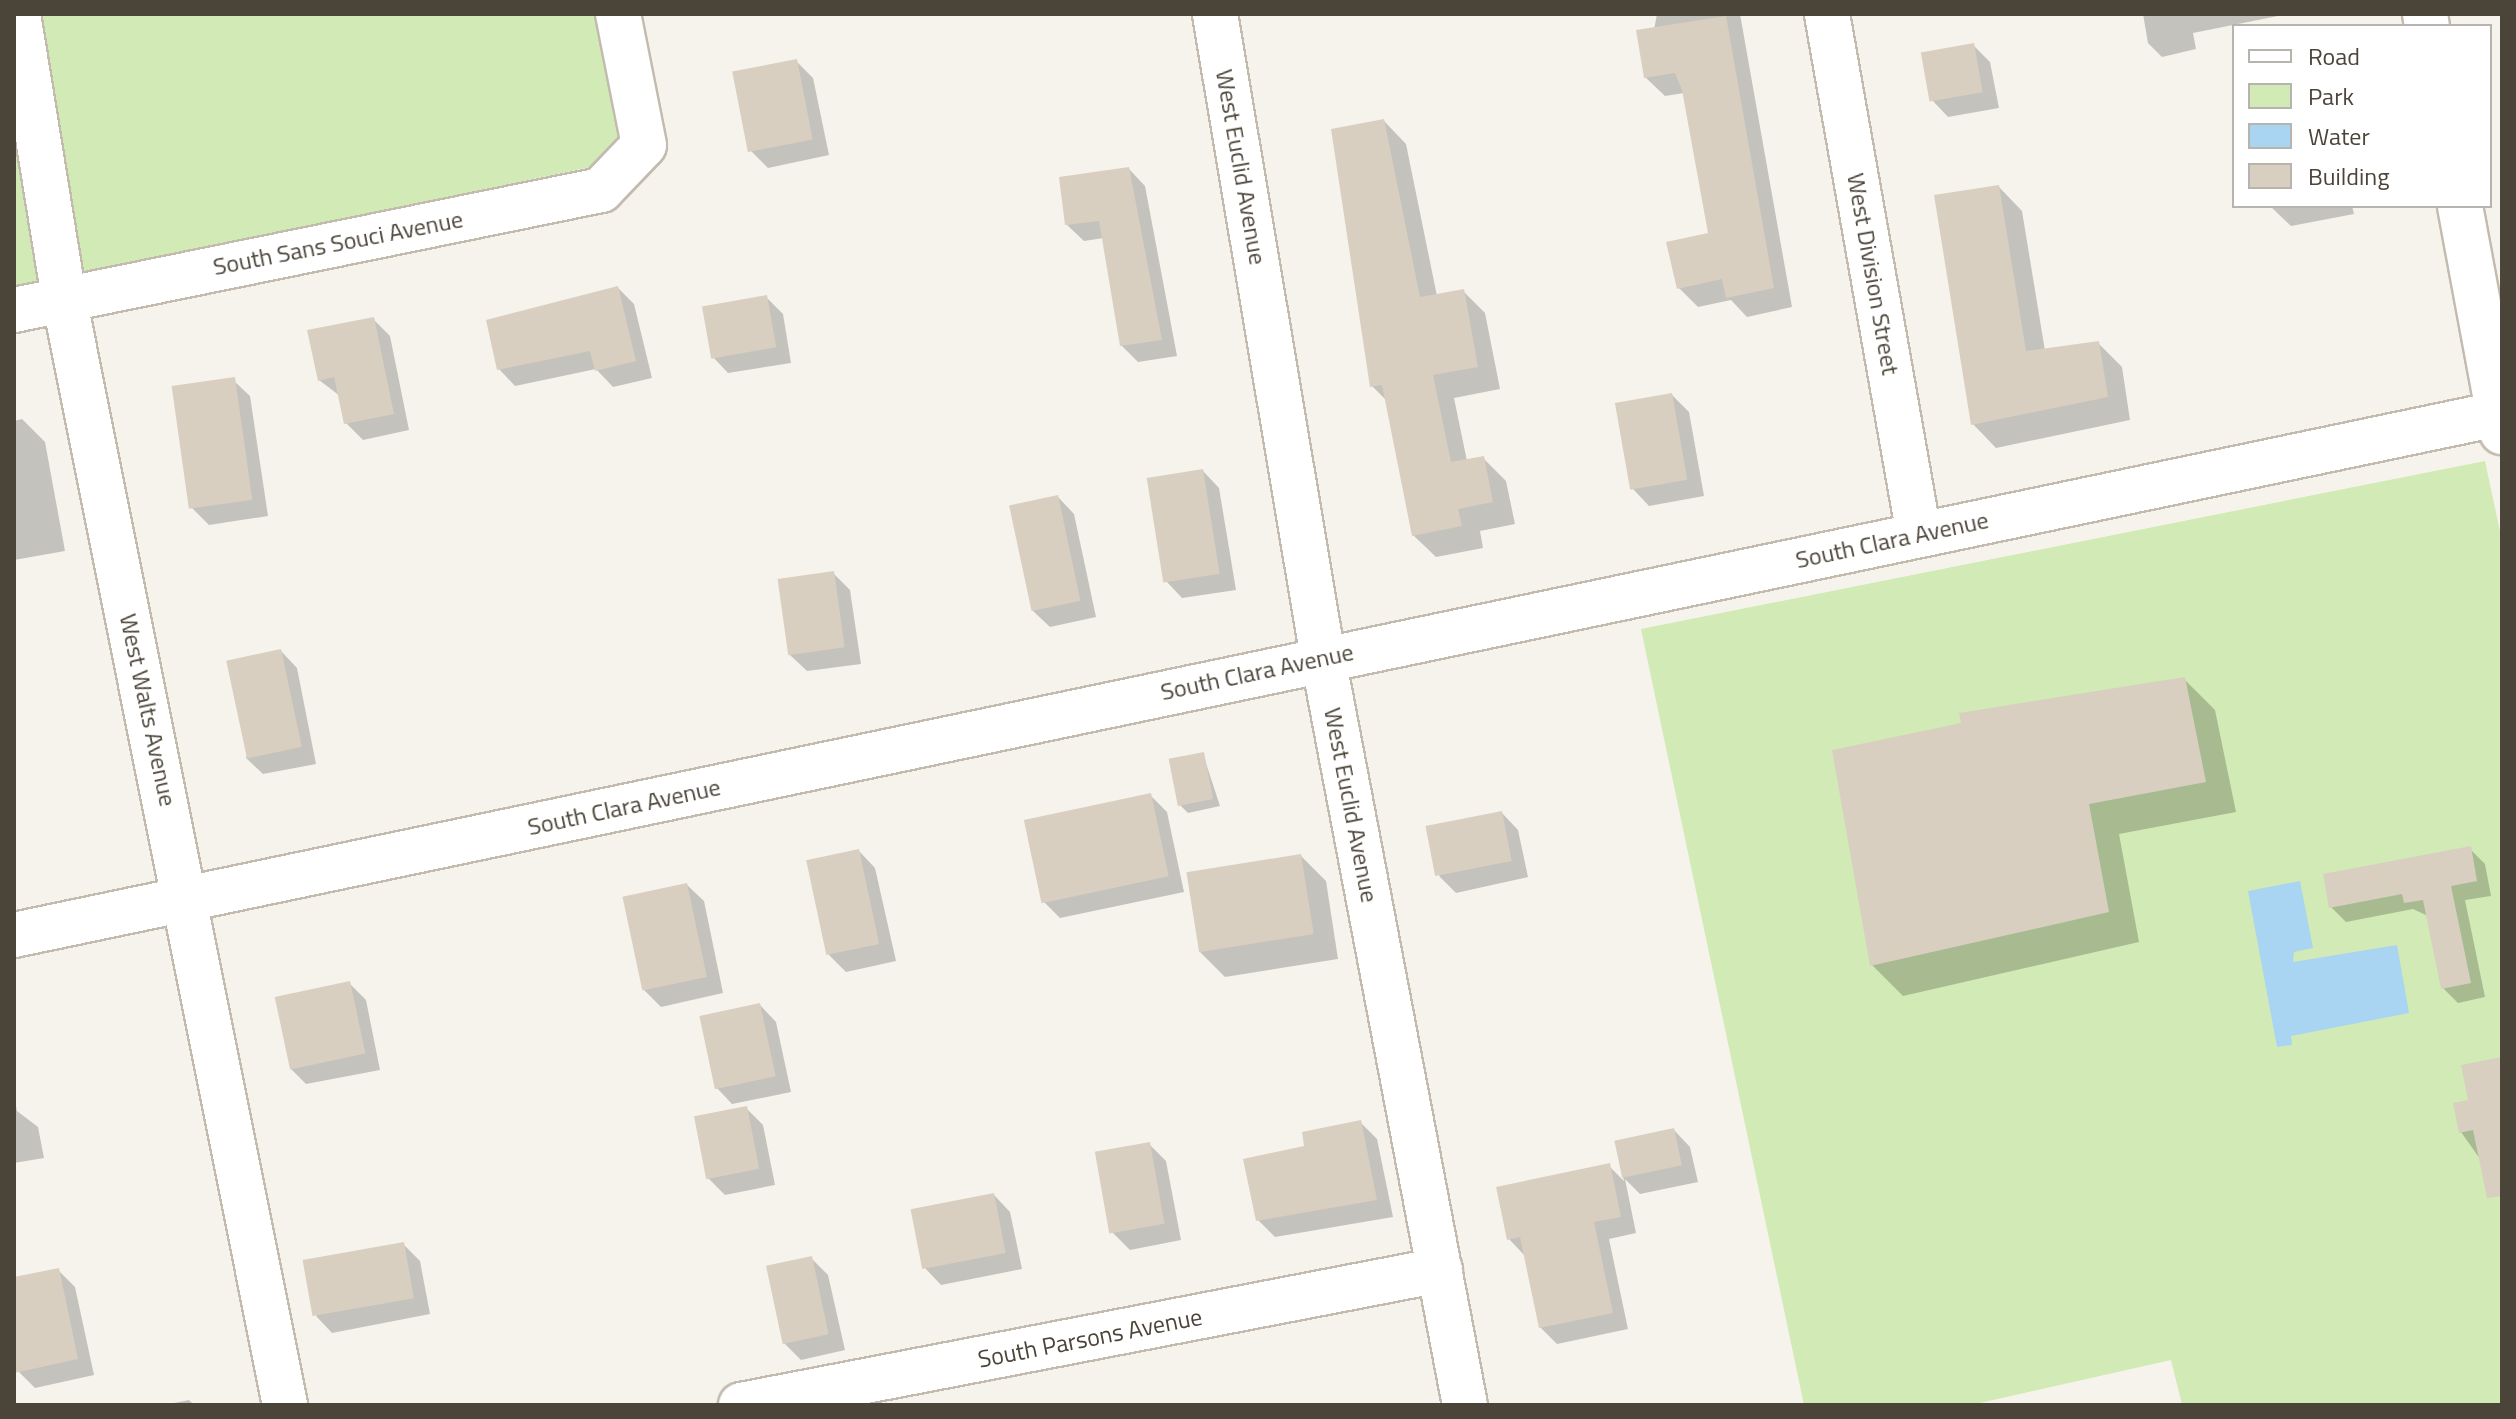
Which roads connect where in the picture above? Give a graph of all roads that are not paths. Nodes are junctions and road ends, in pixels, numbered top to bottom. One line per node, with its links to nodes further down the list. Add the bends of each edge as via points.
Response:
1 (18, 14): 6 (street, West Walts Avenue)
2 (618, 14): 6 (street, South Sans Souci Avenue, via 644,145 601,190)
3 (1215, 14): 10 (street, West Euclid Avenue)
4 (1827, 14): 9 (street, West Division Street)
5 (2460, 208): 8 (street)
6 (64, 298): 7 (street, South Sans Souci Avenue); 11 (street, West Walts Avenue)
7 (14, 310)
8 (2501, 420): 9 (street, South Clara Avenue)
9 (1919, 535): 10 (street, South Clara Avenue)
10 (1323, 658): 11 (street, South Clara Avenue); 13 (street, West Euclid Avenue)
11 (187, 900): 12 (street, South Clara Avenue); 14 (street, West Walts Avenue)
12 (14, 935)
13 (1440, 1270): 15 (street, South Parsons Avenue); 16 (street, West Euclid Avenue)
14 (285, 1405)
15 (741, 1405)
16 (1465, 1405)

